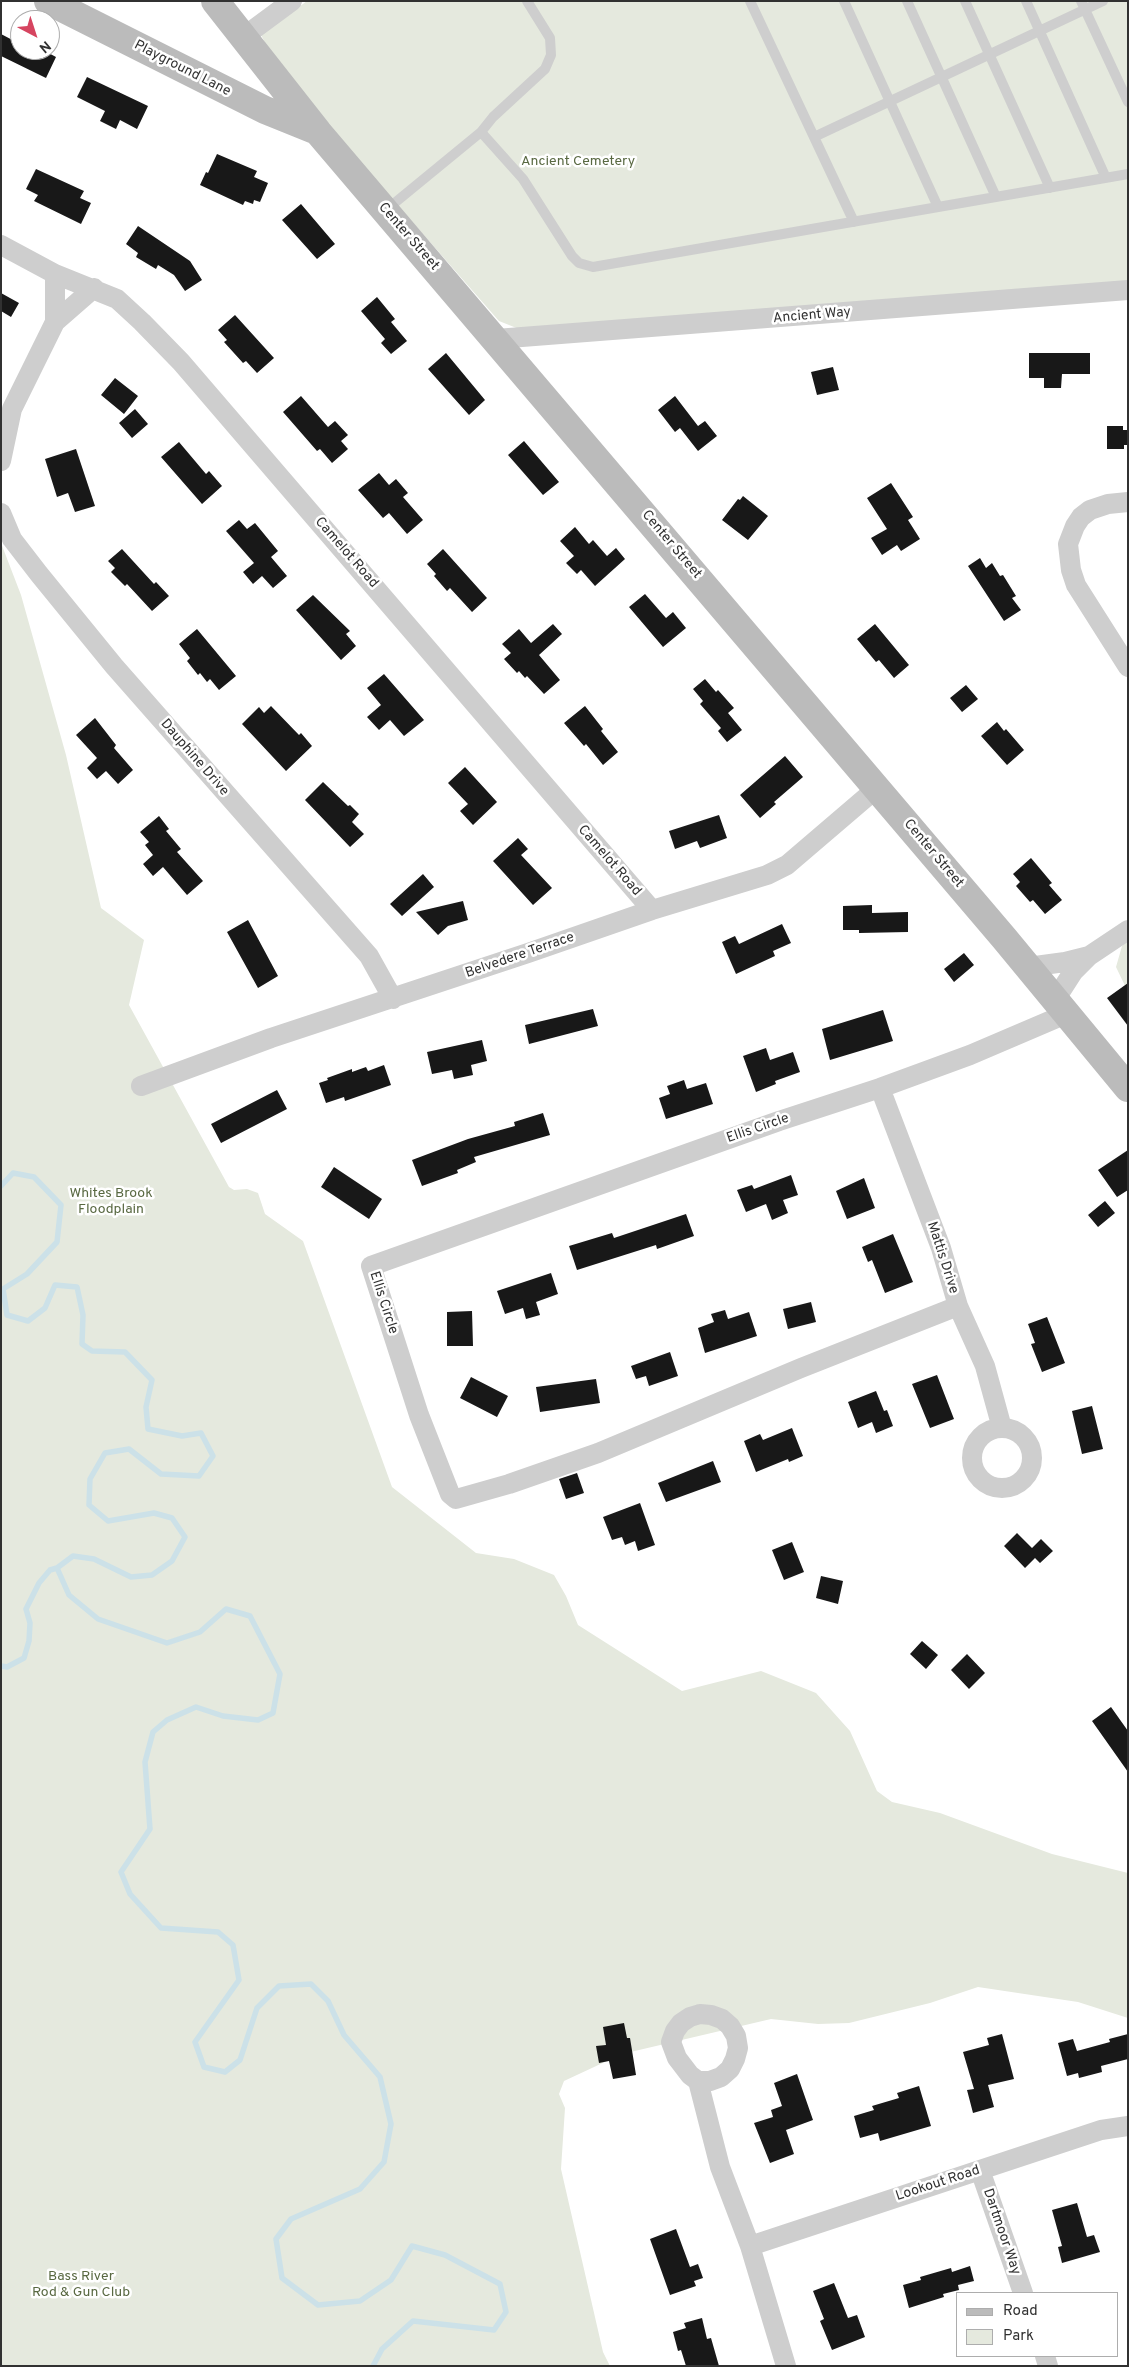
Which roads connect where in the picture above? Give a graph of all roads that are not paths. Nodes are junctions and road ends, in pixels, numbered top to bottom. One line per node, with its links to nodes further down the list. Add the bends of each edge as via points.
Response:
1 (48, 1): 18 (street, Playground Lane, via 265,110)
2 (215, 1): 13 (street, Center Street)
3 (292, 1): 13 (street)
4 (527, 1): 19 (lane, via 550,38 549,62)
5 (750, 1): 20 (lane)
6 (844, 1): 16 (lane)
7 (907, 1): 15 (lane)
8 (965, 1): 14 (lane)
9 (1026, 1): 12 (lane)
10 (1103, 1): 11 (lane)
11 (1083, 5): 12 (lane); 17 (lane)
12 (1040, 31): 14 (lane); 22 (lane)
13 (242, 38): 18 (street, Center Street)
14 (989, 54): 15 (lane); 23 (lane)
15 (941, 77): 16 (lane); 24 (lane)
16 (890, 101): 20 (lane); 25 (lane)
17 (1128, 102)
18 (318, 132): 26 (street, Center Street)
19 (482, 132): 26 (lane); 27 (lane, via 523,179 572,256 585,266)
20 (814, 137): 27 (lane)
21 (1128, 174): 22 (lane)
22 (1106, 178): 23 (lane)
23 (1050, 188): 24 (lane)
24 (996, 197): 25 (lane)
25 (938, 207): 27 (lane)
26 (386, 210): 33 (street, Center Street)
27 (854, 222)
28 (1, 245): 29 (street, Camelot Road)
29 (55, 274): 30 (street, Camelot Road); 32 (street)
30 (94, 288): 32 (street); 39 (street, Camelot Road, via 116,298 181,362)
31 (1128, 290): 33 (street, Ancient Way)
32 (55, 322): 34 (street, via 12,409)
33 (496, 339): 38 (street, Center Street)
34 (1, 460)
35 (1128, 502): 37 (street, via 1090,510 1075,526 1068,544 1076,585)
36 (1, 513): 43 (street, Dauphine Drive, via 12,540 114,666 369,956)
37 (1128, 667)
38 (877, 788): 39 (street, Belvedere Terrace, via 787,865 767,875); 42 (street, Center Street)
39 (652, 910): 43 (street, Belvedere Terrace)
40 (1128, 930): 41 (street)
41 (1089, 956): 42 (street); 44 (street, via 1073,972)
42 (1028, 967): 44 (street, Center Street)
43 (392, 999): 45 (street, Belvedere Terrace, via 271,1038)
44 (1061, 1007): 46 (street, Ellis Circle, via 970,1056); 47 (street, Center Street)
45 (141, 1086)
46 (880, 1088): 48 (street, Mattis Drive, via 941,1248); 48 (street, Ellis Circle, via 371,1266 419,1415 450,1494 456,1499 464,1498 598,1453)
47 (1128, 1088)
48 (958, 1306): 49 (street, Mattis Drive, via 985,1366)
49 (1002, 1428)
50 (698, 2081): 53 (street, via 720,2167)
51 (1128, 2126): 52 (street, Lookout Road, via 1101,2130)
52 (980, 2170): 53 (street, Lookout Road); 54 (street, Dartmoor Way)
53 (750, 2246): 55 (street)
54 (1023, 2292)
55 (786, 2366)

